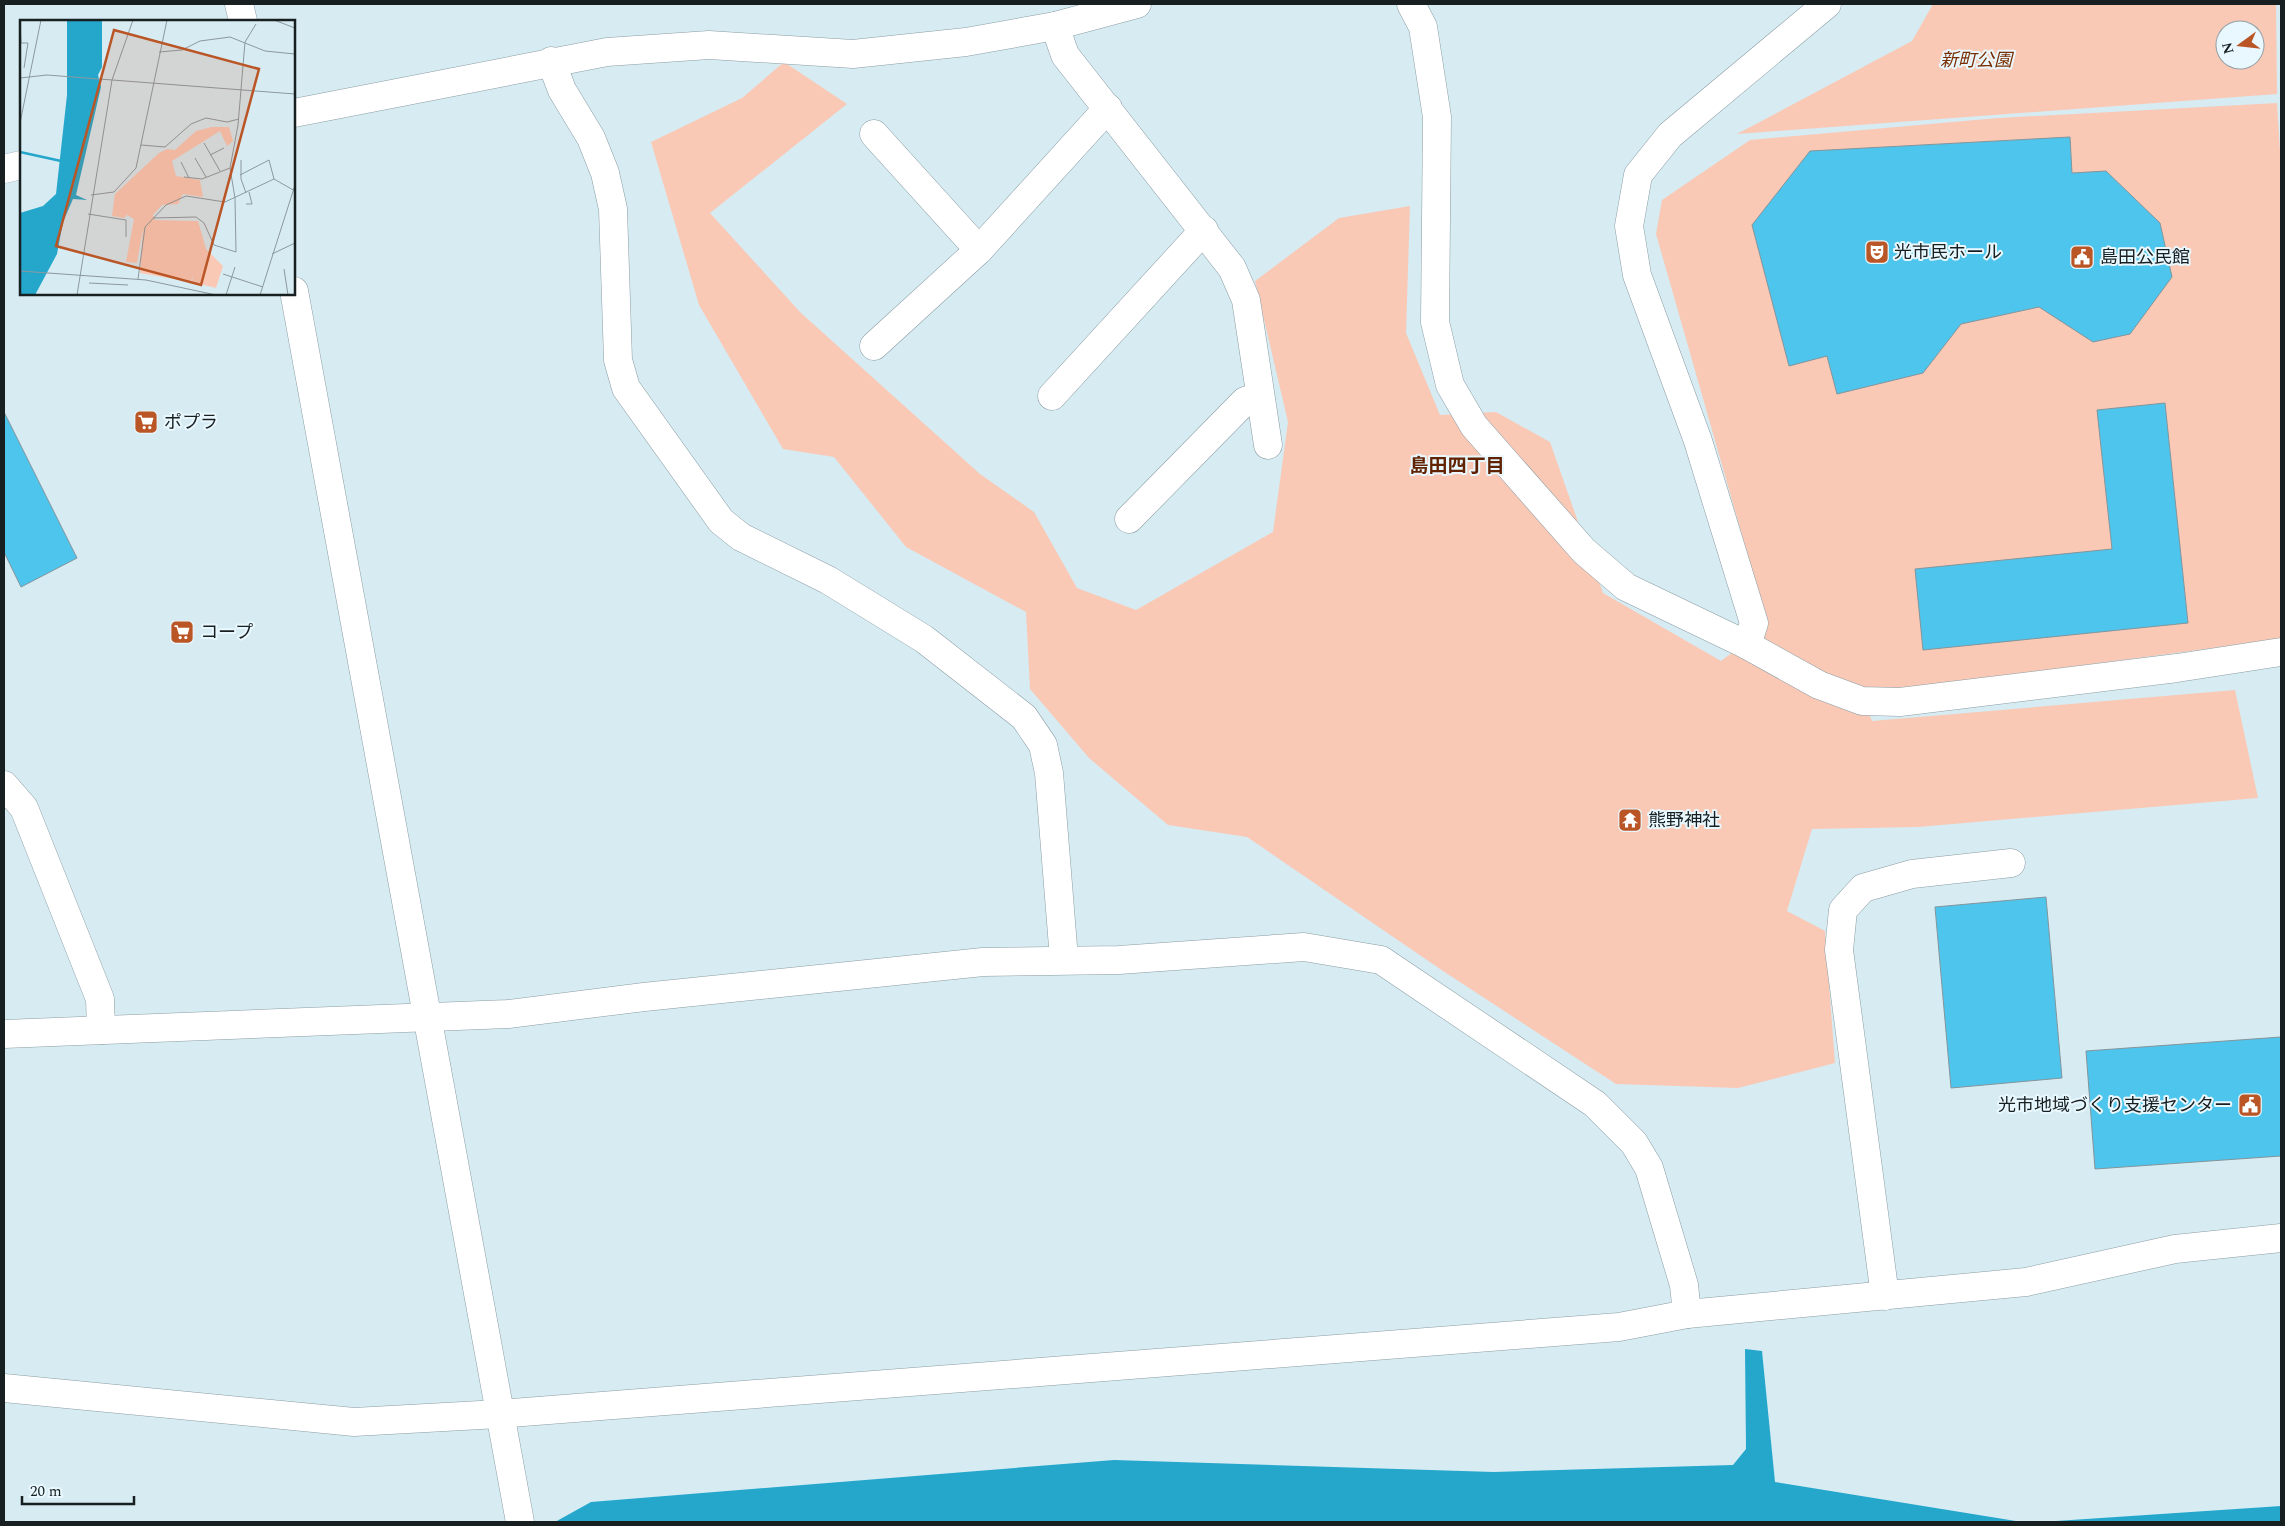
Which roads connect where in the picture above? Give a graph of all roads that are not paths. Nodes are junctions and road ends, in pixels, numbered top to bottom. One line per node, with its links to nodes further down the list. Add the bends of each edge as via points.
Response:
1 (239, 4): 5 (street)
2 (1138, 4): 6 (street)
3 (1411, 4): 21 (street, via 1423,28 1437,118 1435,322 1450,385 1474,426 1584,551 1626,587)
4 (1827, 4): 21 (street, via 1670,135 1638,175 1628,226 1637,275 1698,441 1754,623)
5 (243, 20)
6 (1056, 26): 7 (street, via 966,42 853,54 709,46 607,52); 8 (street, via 1065,55)
7 (551, 61): 9 (street); 25 (street, via 562,90 591,138 605,173 613,208 618,360 626,388 721,521 742,537 828,580 924,639 1024,717 1043,745 1049,773)
8 (1108, 108): 13 (street); 14 (street)
9 (295, 113)
10 (874, 134): 14 (street)
11 (20, 165): 12 (street)
12 (4, 168)
13 (1204, 230): 17 (street); 18 (street, via 1232,268 1246,300)
14 (979, 250): 16 (street)
15 (295, 295): 26 (street)
16 (874, 346)
17 (1052, 396)
18 (1260, 396): 19 (street); 20 (street, via 1245,401)
19 (1268, 445)
20 (1129, 519)
21 (1747, 645): 22 (street, via 1827,688 1862,701 1900,702)
22 (2281, 652)
23 (4, 786): 27 (street, via 24,808 100,999)
24 (2010, 863): 30 (street, via 1912,874 1863,888 1843,910 1839,950)
25 (1064, 960): 26 (street, via 983,962 508,1014); 31 (street, via 1119,960 1304,947 1381,960 1595,1104 1634,1143 1648,1168 1684,1285)
26 (429, 1019): 27 (street); 33 (street)
27 (102, 1030): 28 (street)
28 (4, 1034)
29 (2281, 1238): 30 (street, via 2175,1249 2026,1282)
30 (1885, 1296): 31 (street)
31 (1687, 1314): 33 (street, via 1619,1327)
32 (5, 1389): 33 (street, via 354,1422)
33 (499, 1414): 34 (street)
34 (520, 1522)

